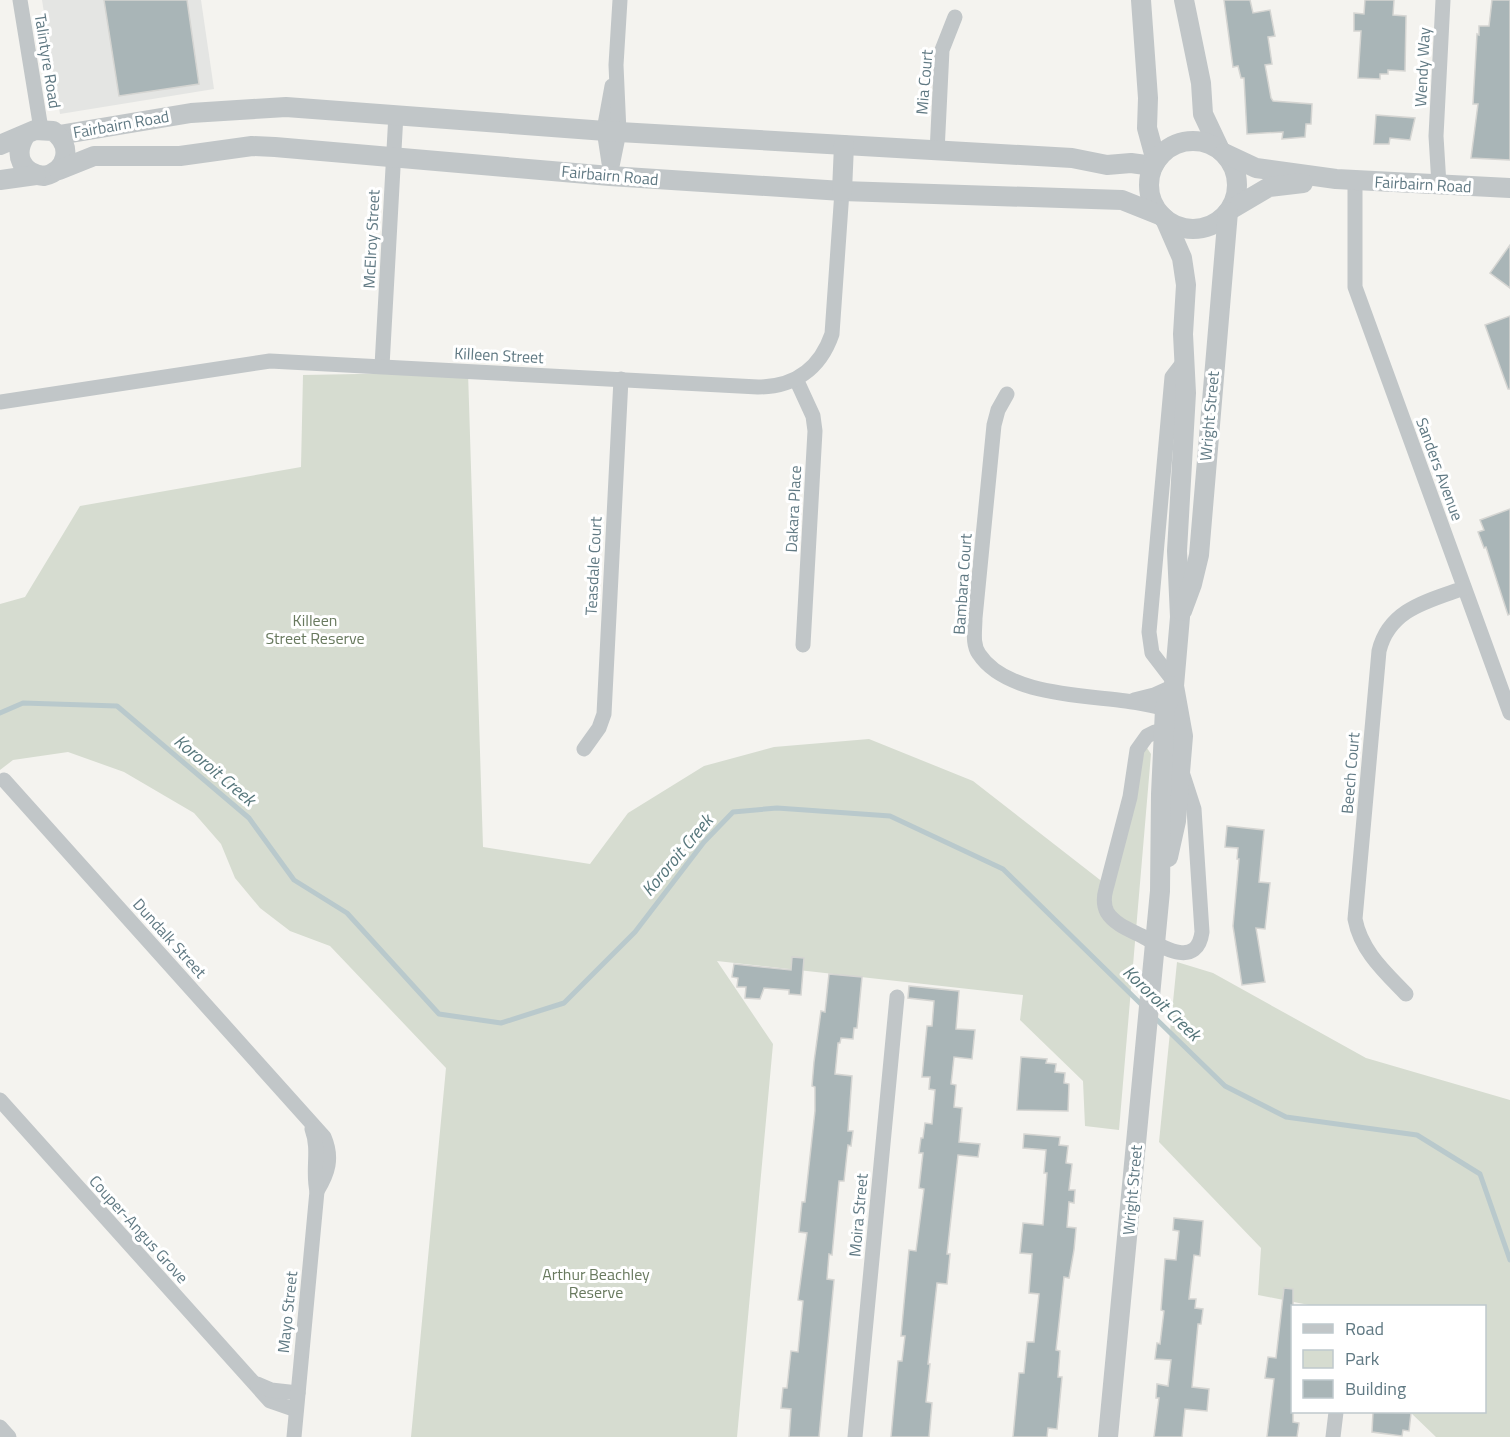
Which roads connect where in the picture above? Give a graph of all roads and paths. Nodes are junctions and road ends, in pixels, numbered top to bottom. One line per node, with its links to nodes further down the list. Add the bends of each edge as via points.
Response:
1 (20, 0): 9 (street, Talintyre Road)
2 (620, 0): 8 (street)
3 (1141, 0): 15 (street, via 1148,84 1147,128)
4 (1184, 0): 13 (street, via 1201,83 1203,114)
5 (1443, 0): 21 (street, Wendy Way)
6 (955, 17): 12 (street, Mia Court, via 942,50)
7 (396, 114): 8 (street, Fairbairn Road); 9 (street, Fairbairn Road, via 286,107 229,109); 14 (street, McElroy Street)
8 (612, 131): 10 (street, Fairbairn Road); 18 (street)
9 (42, 133): 11 (street, Fairbairn Road); 16 (street, via 63,141 66,156); 17 (street, via 19,151 23,166)
10 (844, 145): 12 (street, Fairbairn Road); 23 (street)
11 (0, 146)
12 (937, 152): 15 (street, Fairbairn Road, via 1072,158 1112,166)
13 (1222, 152): 15 (street, via 1204,142 1186,141 1168,148); 20 (street, Fairbairn Road, via 1256,168); 24 (street, via 1233,166 1237,180 1236,196)
14 (393, 156): 16 (street, Fairbairn Road, via 252,146 180,156 94,156); 18 (street, Fairbairn Road); 27 (street, McElroy Street)
15 (1154, 163): 25 (street, via 1150,195)
16 (59, 170): 17 (street)
17 (36, 175): 19 (street)
18 (610, 176): 23 (street, Fairbairn Road)
19 (0, 180)
20 (1351, 180): 21 (street, Fairbairn Road); 24 (street, Fairbairn Road, via 1269,187); 32 (street, Sanders Avenue, via 1355,287)
21 (1433, 185): 22 (street, Fairbairn Road)
22 (1510, 188)
23 (842, 191): 25 (street, Fairbairn Road, via 1122,200); 29 (street, Killeen Street, via 832,334 819,361)
24 (1229, 211): 25 (street, via 1213,225 1194,230); 33 (street, Wright Street, via 1198,555)
25 (1163, 218): 26 (street, Wright Street, via 1185,269)
26 (1185, 360): 33 (street, Wright Street, via 1177,551); 35 (street, Wright Street, via 1172,374 1149,632 1152,653)
27 (382, 366): 28 (street, Killeen Street); 31 (street, Killeen Street, via 270,361)
28 (621, 379): 29 (street, Killeen Street, via 758,387); 40 (street, Teasdale Court, via 604,714)
29 (796, 380): 34 (street, Dakara Place, via 813,417 815,431)
30 (1007, 394): 36 (street, Bambara Court, via 994,425 975,618 977,649 1000,673 1047,692)
31 (0, 402)
32 (1464, 588): 38 (street, Sanders Avenue); 44 (street, Beech Court, via 1404,612 1386,631 1379,651 1355,919 1368,952)
33 (1180, 616): 35 (street, Wright Street)
34 (803, 645)
35 (1174, 685): 36 (street, Bambara Court); 37 (street, Wright Street)
36 (1128, 701): 37 (street, Bambara Court)
37 (1172, 710): 39 (street, Wright Street); 41 (street, Wright Street, via 1184,736)
38 (1510, 713)
39 (1163, 735): 41 (street); 41 (street, Wright Street, via 1156,732 1147,736 1137,750 1105,905 1118,923 1176,953 1194,948 1202,932 1194,809); 43 (street, Wright Street)
40 (584, 749)
41 (1181, 770): 43 (street, Wright Street, via 1176,821)
42 (4, 780): 47 (street, Dundalk Street)
43 (1160, 891): 56 (street, Wright Street)
44 (1406, 994)
45 (897, 997): 55 (street, Moira Street)
46 (0, 1100): 48 (street, Couper-Angus Grove)
47 (309, 1120): 49 (street, Mayo Street, via 316,1140 317,1191)
48 (252, 1381): 49 (street, Couper-Angus Grove, via 271,1390); 50 (street, Couper-Angus Grove, via 270,1401)
49 (297, 1393): 50 (street, Mayo Street)
50 (296, 1410): 54 (street, Mayo Street)
51 (1335, 1413): 57 (street)
52 (0, 1427): 53 (street)
53 (9, 1437)
54 (294, 1437)
55 (855, 1437)
56 (1108, 1437)
57 (1333, 1437)

